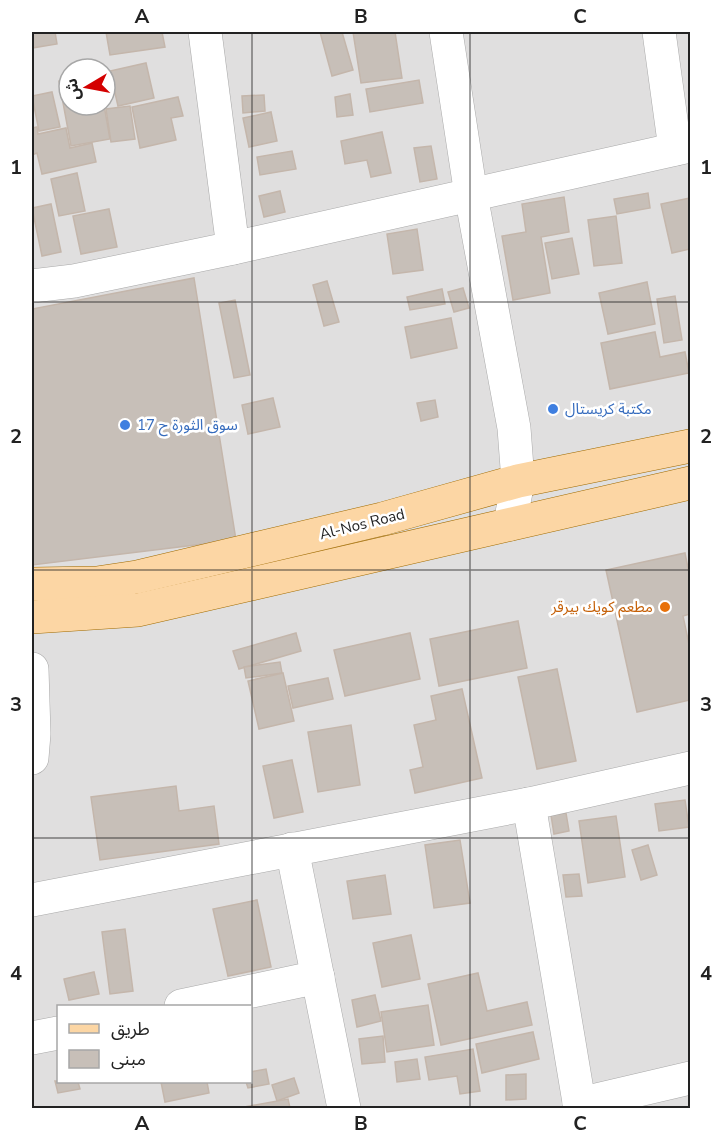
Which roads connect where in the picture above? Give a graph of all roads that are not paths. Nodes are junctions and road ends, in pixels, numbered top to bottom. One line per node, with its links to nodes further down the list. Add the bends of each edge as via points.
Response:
1 (205, 32): 6 (street)
2 (446, 32): 5 (street)
3 (659, 32): 4 (street)
4 (683, 148): 5 (street)
5 (471, 195): 6 (street); 9 (street, via 514,428)
6 (233, 248): 7 (street)
7 (32, 286)
8 (690, 446): 9 (main road, Al-Nos Road)
9 (518, 482): 11 (street); 12 (main road, Al-Nos Road, via 138,578)
10 (690, 483): 11 (main road)
11 (510, 524): 13 (main road, via 138,610)
12 (32, 584)
13 (32, 616)
14 (32, 669): 15 (street)
15 (32, 758)
16 (690, 768): 17 (street)
17 (529, 804): 18 (street); 25 (street)
18 (292, 849): 19 (street); 20 (street)
19 (32, 900)
20 (318, 977): 21 (street); 26 (street)
21 (186, 1005)
22 (57, 1033): 23 (street)
23 (32, 1038)
24 (690, 1078): 25 (street)
25 (579, 1106)
26 (344, 1108)

